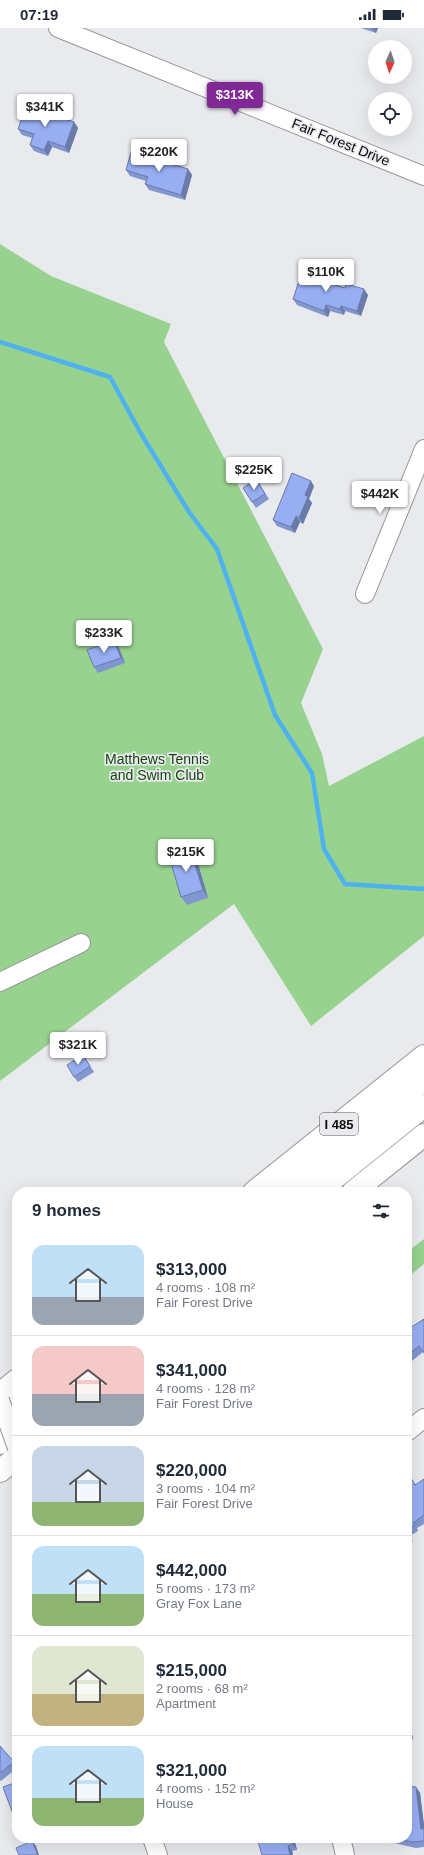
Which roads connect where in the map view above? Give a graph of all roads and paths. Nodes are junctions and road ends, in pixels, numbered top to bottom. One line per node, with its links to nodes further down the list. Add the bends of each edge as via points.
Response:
1 (58, 28): 2 (street, Fair Forest Drive)
2 (424, 176)
3 (424, 449): 4 (street)
4 (365, 594)
5 (81, 943): 6 (street)
6 (0, 982)
7 (424, 1056): 11 (highway, I 485)
8 (424, 1080): 12 (highway, I 485)
9 (424, 1106): 13 (highway, I 485)
10 (421, 1137): 14 (highway)
11 (260, 1187)
12 (291, 1187)
13 (323, 1187)
14 (359, 1187)
15 (12, 1384): 16 (highway)
16 (0, 1394)
17 (12, 1397): 19 (highway)
18 (0, 1400): 24 (street, bridge)
19 (0, 1405)
20 (12, 1411): 22 (highway)
21 (424, 1418): 23 (street)
22 (0, 1420)
23 (412, 1428)
24 (12, 1434)
25 (12, 1434): 26 (highway)
26 (0, 1443)
27 (12, 1461): 28 (highway)
28 (0, 1471)
29 (154, 1843): 31 (street)
30 (342, 1843): 32 (street)
31 (158, 1855)
32 (345, 1855)

